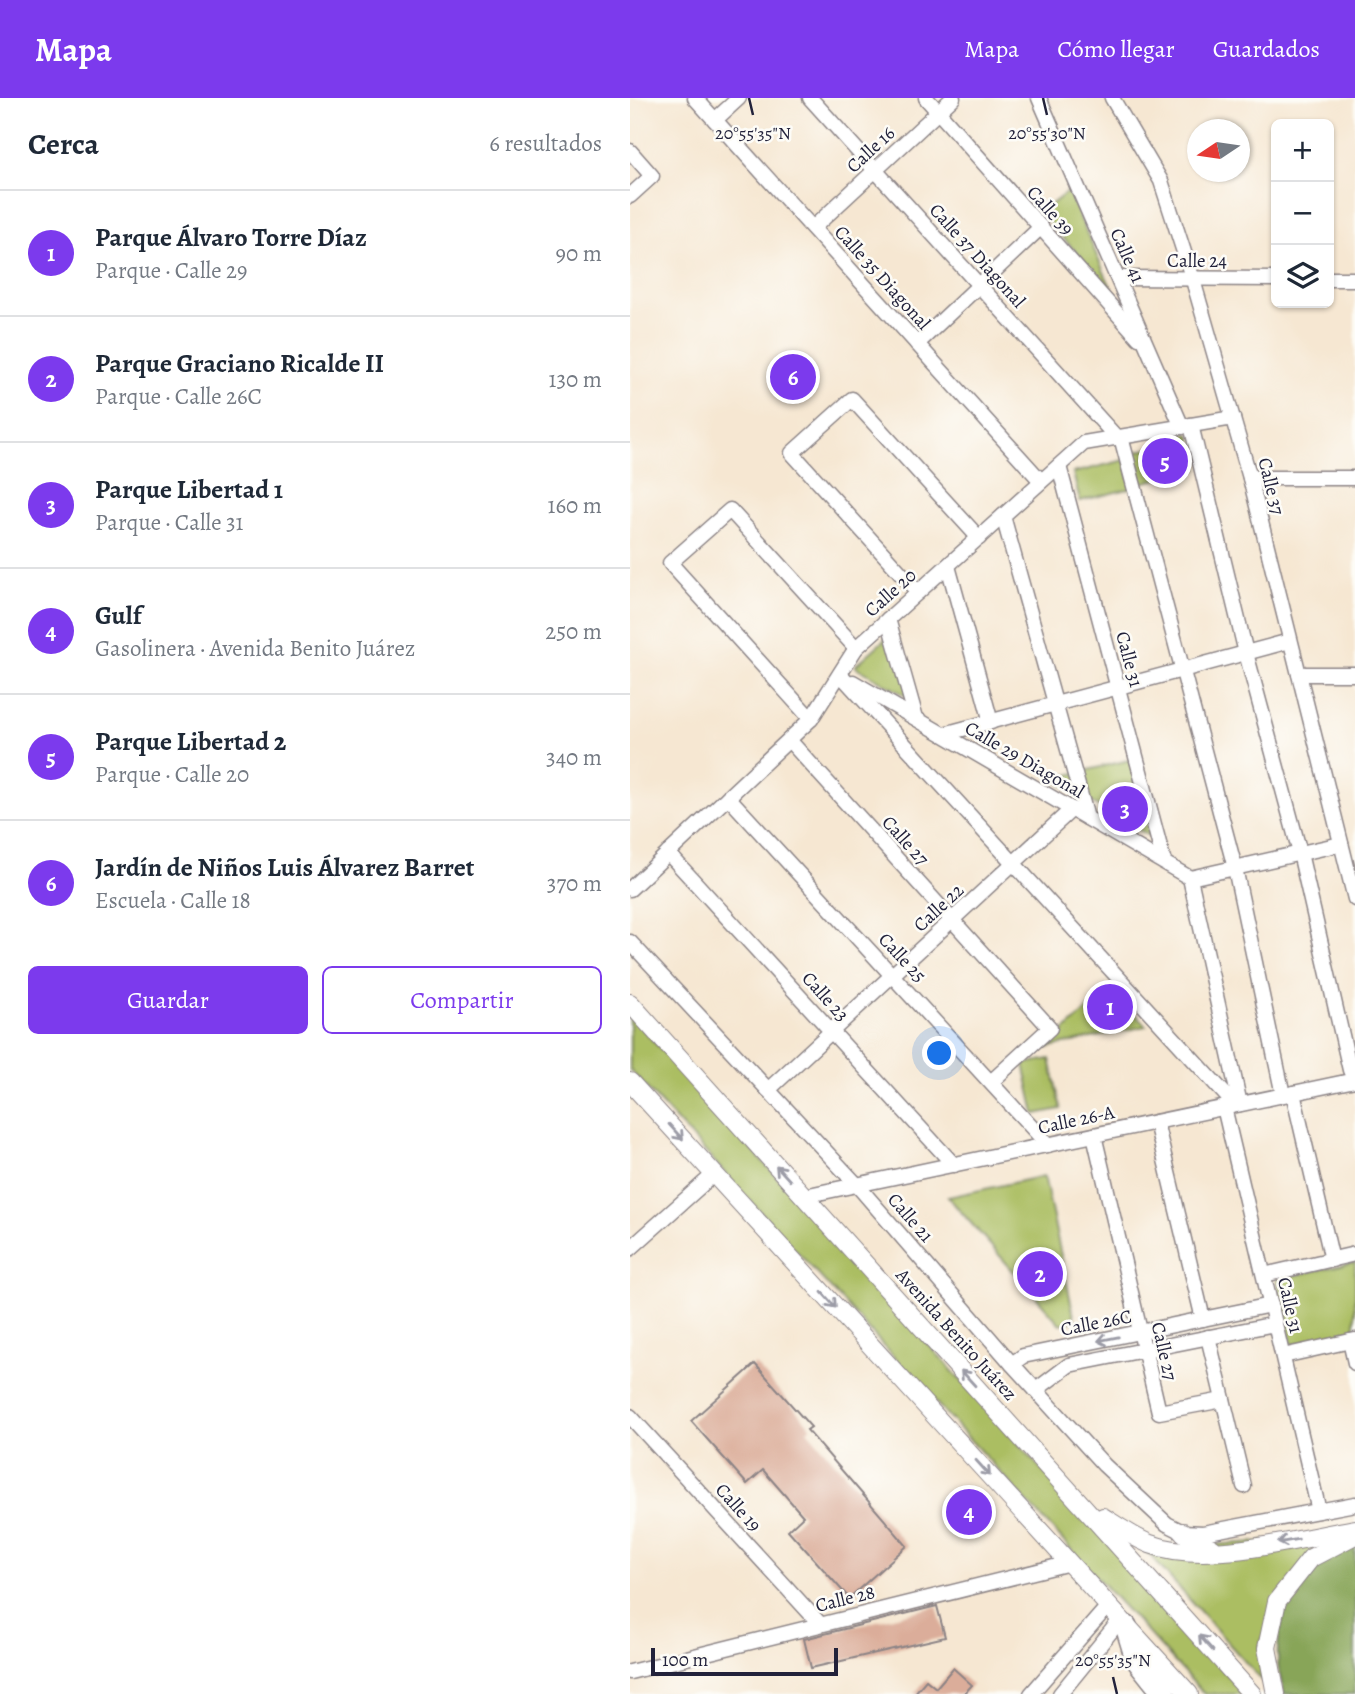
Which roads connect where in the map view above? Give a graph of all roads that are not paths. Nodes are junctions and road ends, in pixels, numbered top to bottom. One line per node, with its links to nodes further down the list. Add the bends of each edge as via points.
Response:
1 (695, 98): 9 (street, Calle 35 Diagonal)
2 (739, 98): 9 (street)
3 (810, 98): 11 (street, Calle 37 Diagonal)
4 (926, 98): 8 (street, Calle 39)
5 (953, 98): 8 (street, Calle 16)
6 (1039, 98): 15 (street, Calle 41)
7 (1112, 98): 19 (street, Calle 37, via 1161,181)
8 (938, 112): 11 (street, Calle 16); 13 (street, Calle 39)
9 (715, 120): 14 (street, Calle 35 Diagonal)
10 (630, 151): 12 (street, via 652,176)
11 (875, 170): 14 (street, Calle 16); 20 (street, Calle 37 Diagonal)
12 (630, 196)
13 (1041, 227): 20 (street); 22 (street, Calle 39)
14 (813, 228): 21 (street, Calle 35 Diagonal)
15 (1118, 278): 19 (street, Calle 24); 22 (street, Calle 41)
16 (1271, 279): 19 (street, Calle 24)
17 (1334, 279): 18 (street)
18 (1355, 279)
19 (1193, 280): 23 (street, Calle 37)
20 (979, 285): 21 (street); 25 (street, Calle 37 Diagonal)
21 (917, 344): 29 (street, Calle 35 Diagonal)
22 (1148, 348): 24 (street, Calle 41)
23 (1233, 418): 24 (street, Calle 20); 27 (street, Calle 37)
24 (1187, 426): 25 (street, Calle 20); 37 (street, Calle 41)
25 (1119, 437): 26 (street, Calle 20, via 1084,443); 38 (street)
26 (1059, 466): 29 (street, Calle 20); 42 (street, Calle 31)
27 (1250, 478): 28 (street); 35 (street, Calle 37)
28 (1355, 478)
29 (1041, 481): 30 (street, Calle 20)
30 (1003, 516): 31 (street, Calle 20); 43 (street)
31 (979, 538): 32 (street, Calle 20); 33 (street, via 852,399 792,453)
32 (948, 566): 33 (street, Calle 20); 46 (street)
33 (919, 592): 34 (street, Calle 20)
34 (888, 619): 36 (street, Calle 20); 44 (street)
35 (1290, 641): 37 (street); 40 (street, Calle 37)
36 (856, 648): 39 (street, Calle 20); 45 (street, via 730,510 670,563)
37 (1246, 653): 38 (street); 54 (street, Calle 41)
38 (1182, 670): 42 (street); 57 (street)
39 (840, 674): 44 (street, Calle 29 Diagonal); 45 (street, Calle 20); 56 (street)
40 (1298, 674): 41 (street); 52 (street, Calle 37)
41 (1355, 674)
42 (1118, 688): 43 (street); 55 (street, Calle 31)
43 (1056, 705): 46 (street); 51 (street)
44 (916, 718): 47 (street, Calle 29 Diagonal)
45 (811, 719): 48 (street, Calle 20)
46 (991, 722): 47 (street)
47 (944, 734): 50 (street, Calle 29 Diagonal)
48 (789, 740): 49 (street, Calle 20); 62 (street, Calle 27)
49 (729, 797): 53 (street, Calle 20); 64 (street, Calle 25)
50 (1072, 809): 51 (street, Calle 29 Diagonal); 56 (street, Calle 22)
51 (1087, 818): 55 (street, Calle 29 Diagonal)
52 (1341, 844): 54 (street); 58 (street, Calle 37)
53 (668, 853): 60 (street, Calle 20); 66 (street, Calle 23)
54 (1300, 853): 57 (street); 67 (street, Calle 41)
55 (1164, 862): 59 (street, Calle 29 Diagonal)
56 (1013, 864): 62 (street, Calle 22); 72 (street)
57 (1235, 868): 59 (street); 71 (street)
58 (1351, 871): 61 (street, Calle 37)
59 (1190, 878): 72 (street, Calle 31)
60 (630, 889)
61 (1355, 899)
62 (952, 920): 64 (street, Calle 22); 69 (street, Calle 27, via 1050,1028)
63 (630, 942): 70 (street, Calle 21)
64 (893, 975): 66 (street, Calle 22); 69 (street, Calle 25)
65 (630, 1003): 79 (main road, Avenida Benito Juárez, one-way to 65)
66 (832, 1031): 70 (street, Calle 22); 76 (street, Calle 23)
67 (1353, 1076): 71 (street, Calle 26-A)
68 (630, 1082): 77 (main road, one-way to 77)
69 (991, 1082): 75 (street, Calle 25)
70 (768, 1090): 78 (street, Calle 21)
71 (1288, 1094): 72 (street, Calle 26-A); 82 (street)
72 (1233, 1106): 73 (street, Calle 26-A); 83 (street, Calle 31)
73 (1156, 1122): 74 (street, Calle 26-A); 85 (street)
74 (1094, 1135): 75 (street, Calle 26-A); 87 (street, Calle 27)
75 (1048, 1145): 76 (street, Calle 26-A)
76 (954, 1165): 78 (street, Calle 26-A)
77 (715, 1174): 80 (street); 105 (main road, one-way to 105)
78 (857, 1185): 79 (street, Calle 26-A); 93 (street, Calle 21)
79 (804, 1196): 98 (main road, Avenida Benito Juárez, one-way to 79)
80 (630, 1248)
81 (1355, 1254): 82 (street)
82 (1332, 1260): 83 (street)
83 (1264, 1275): 84 (street, Calle 31)
84 (1271, 1306): 85 (street, Calle 26C); 86 (street, Calle 31)
85 (1203, 1319): 87 (street, Calle 26C)
86 (1275, 1324): 88 (street, Calle 26C); 91 (street, Calle 31)
87 (1141, 1332): 90 (street, Calle 27); 93 (street, Calle 26C, one-way to 93, via 1023,1356)
88 (1208, 1337): 90 (street, Calle 26C); 95 (street)
89 (1353, 1341): 91 (street); 92 (street)
90 (1145, 1350): 94 (street, Calle 26C, via 1069,1365); 95 (street, Calle 27, via 1159,1412)
91 (1283, 1356): 100 (street, Calle 31)
92 (1355, 1363)
93 (1012, 1364): 94 (street, Calle 21)
94 (1036, 1390): 102 (street, Calle 21, via 1104,1465 1160,1519)
95 (1223, 1400): 97 (street)
96 (630, 1416): 107 (street, Calle 19)
97 (1244, 1486)
98 (1080, 1501): 104 (main road, via 1151,1544 1185,1551); 113 (main road, Avenida Benito Juárez, one-way to 98)
99 (1355, 1504): 100 (street)
100 (1320, 1511): 102 (street, via 1213,1532)
101 (1355, 1529): 104 (main road, one-way to 104)
102 (1183, 1532): 104 (main road)
103 (1355, 1535): 114 (main road, via 1311,1558 1277,1601 1267,1648)
104 (1226, 1551)
105 (1070, 1563): 106 (main road); 107 (street, Calle 28)
106 (1119, 1617): 109 (street); 110 (street); 111 (highway, via 1136,1659); 112 (main road)
107 (820, 1624): 108 (street, Calle 28)
108 (630, 1672)
109 (1031, 1694)
110 (1059, 1694)
111 (1164, 1694)
112 (1189, 1694)
113 (1252, 1694)
114 (1276, 1694)

